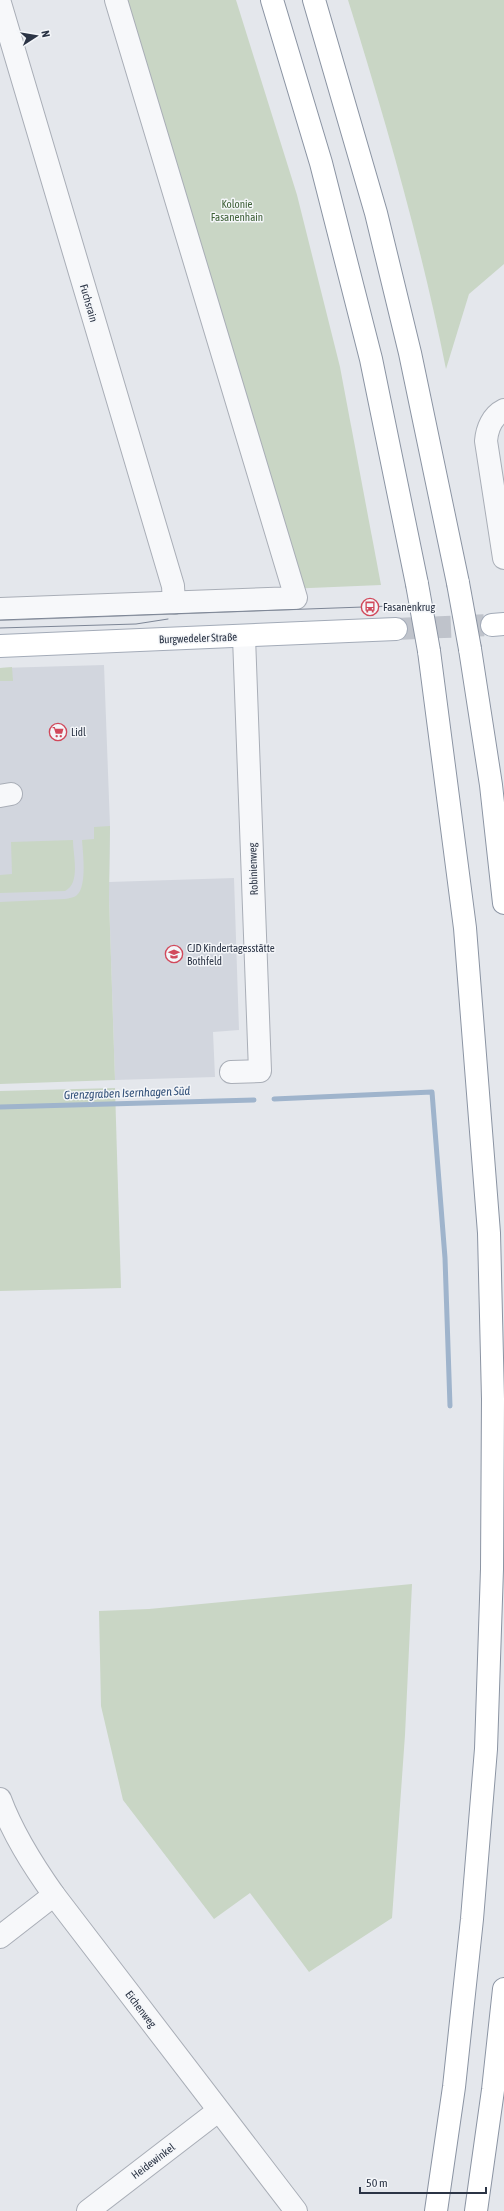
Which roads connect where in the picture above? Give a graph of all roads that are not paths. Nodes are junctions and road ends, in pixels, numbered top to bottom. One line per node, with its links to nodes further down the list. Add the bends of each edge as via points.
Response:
1 (116, 0): 8 (street, via 296,598)
2 (272, 0): 22 (main road, bridge, via 321,163 371,360 429,651 465,928 489,1233 493,1399 492,1569 486,1750 472,1919 454,2087)
3 (314, 0): 13 (main road, bridge, via 376,213 410,353 470,649 491,784)
4 (0, 3): 5 (street, Fuchsrain)
5 (6, 44): 8 (street, Fuchsrain, via 173,586)
6 (504, 410): 7 (street, via 492,422 487,431 486,441)
7 (504, 558)
8 (174, 604): 9 (street)
9 (0, 609)
10 (396, 629): 11 (main road, Burgwedeler Straße)
11 (244, 637): 12 (main road, Burgwedeler Straße); 14 (street, Robinienweg, via 260,1071)
12 (0, 646)
13 (504, 903)
14 (231, 1072)
15 (0, 1799): 16 (street, Eichenweg, via 10,1825)
16 (54, 1895): 17 (street); 19 (street, Eichenweg)
17 (0, 1936)
18 (504, 1989): 23 (main road)
19 (218, 2111): 20 (street, Heidewinkel); 21 (street, Eichenweg)
20 (88, 2211)
21 (296, 2211)
22 (436, 2211)
23 (476, 2211)

